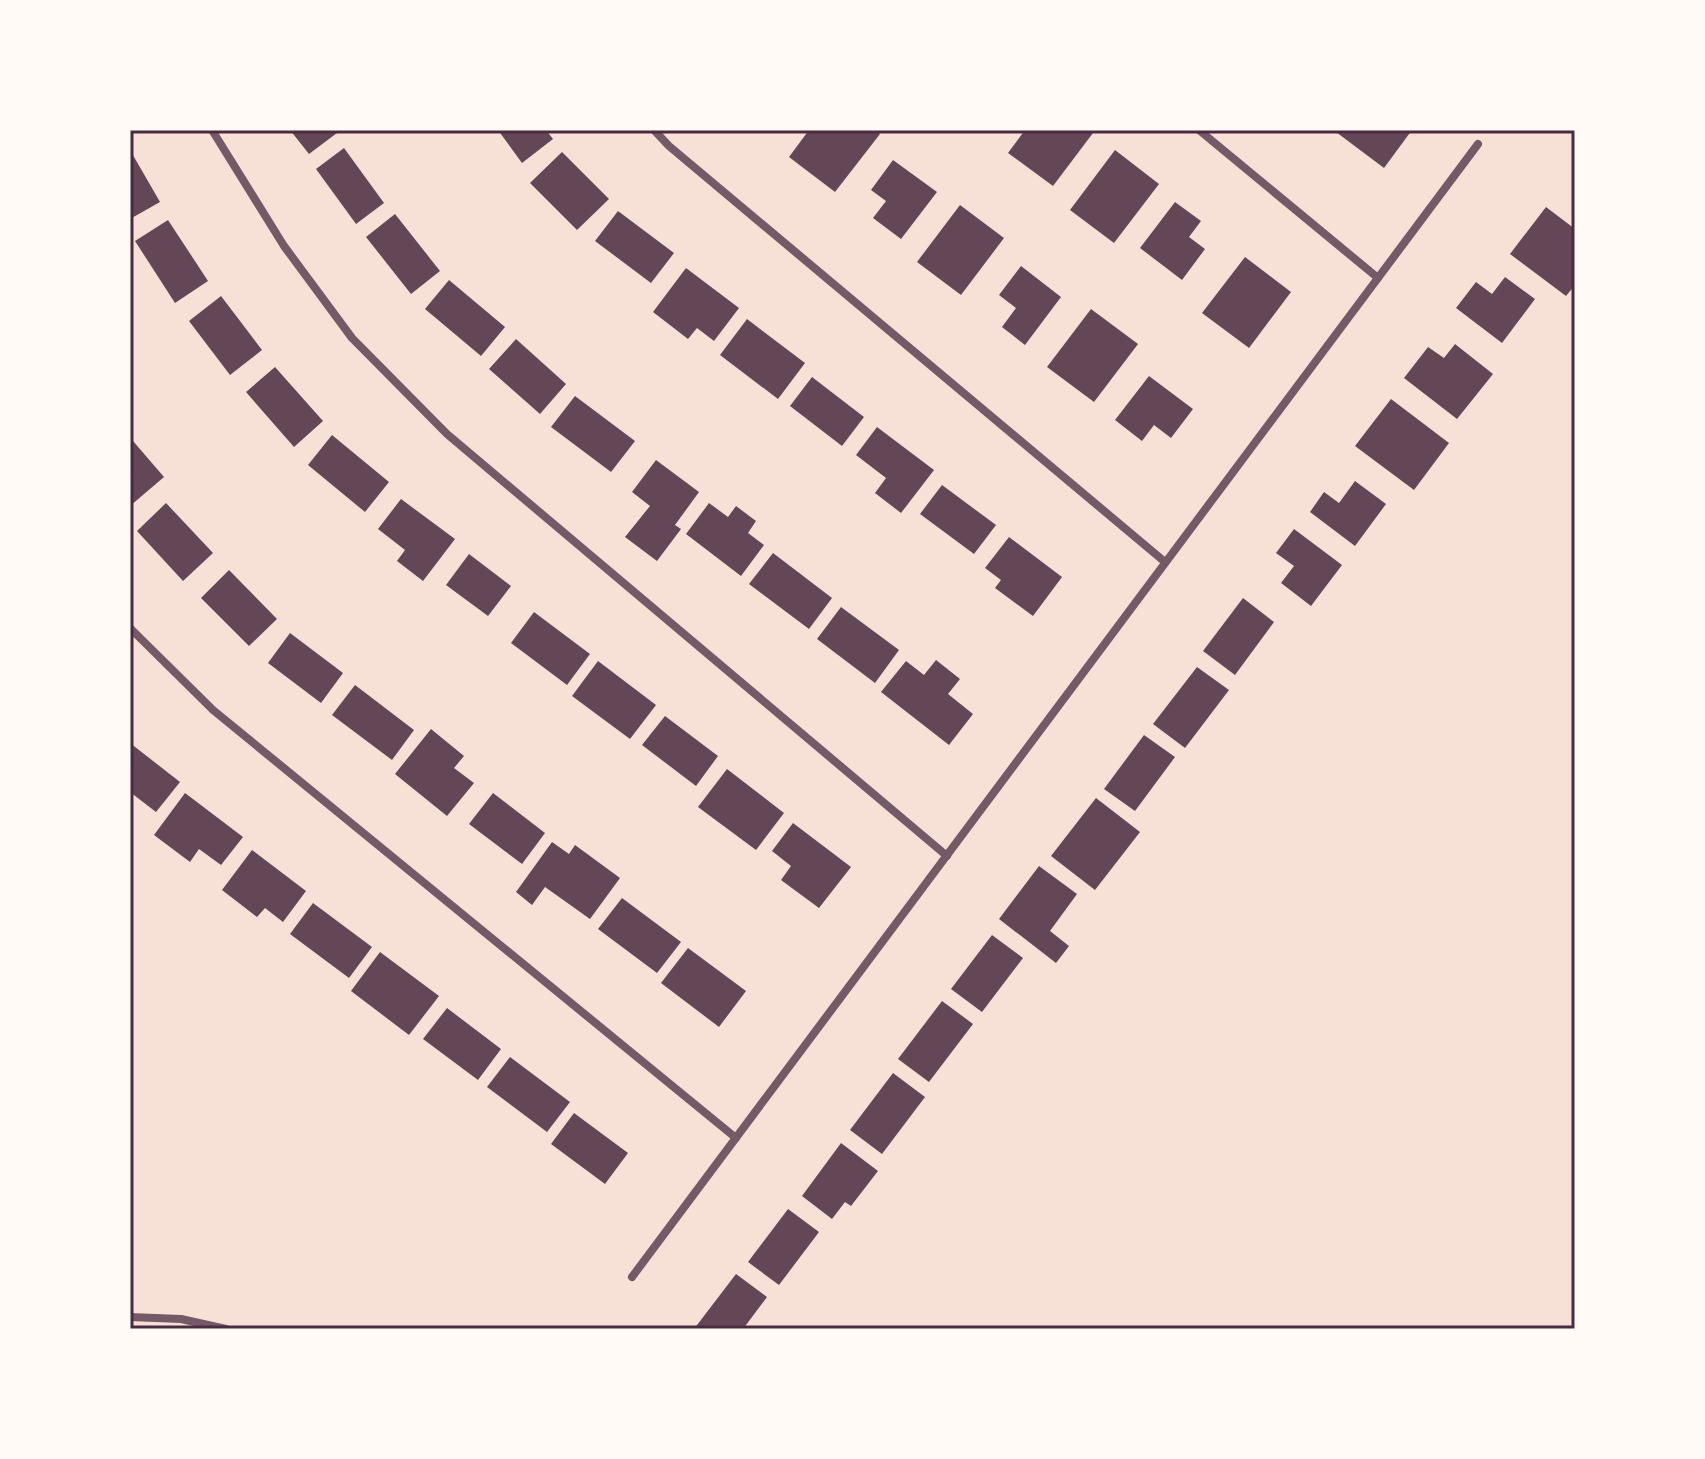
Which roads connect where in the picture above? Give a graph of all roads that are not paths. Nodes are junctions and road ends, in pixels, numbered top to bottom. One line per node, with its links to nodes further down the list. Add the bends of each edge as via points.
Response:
1 (212, 130): 8 (street, via 284,246 352,338 447,434)
2 (654, 130): 6 (street)
3 (1199, 130): 5 (street)
4 (1478, 144): 5 (street)
5 (1378, 278): 6 (street)
6 (1165, 562): 8 (street)
7 (130, 628): 9 (street, via 213,710)
8 (947, 856): 9 (street)
9 (736, 1138): 10 (street)
10 (632, 1277)
11 (130, 1317): 12 (street, via 181,1319)
12 (226, 1329)

